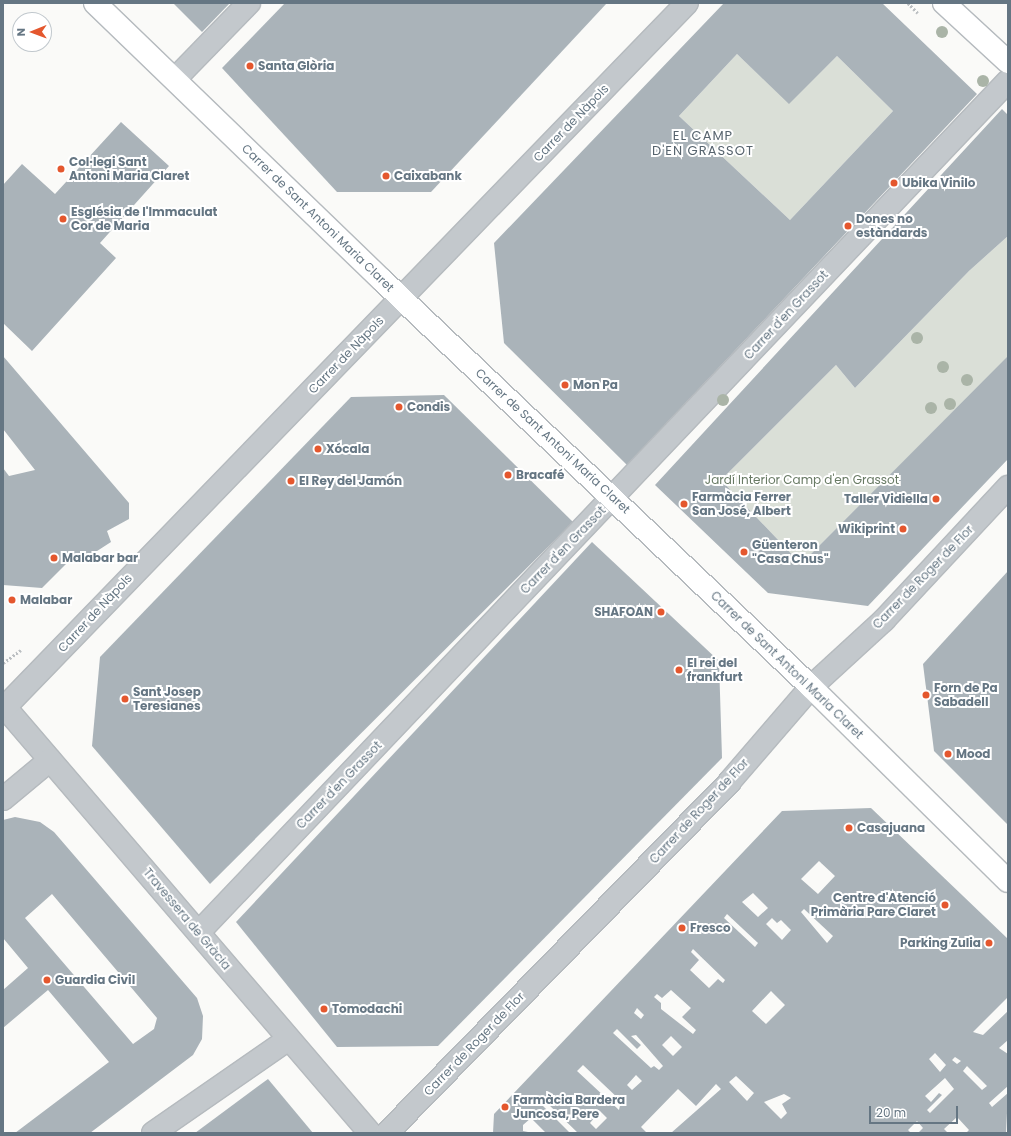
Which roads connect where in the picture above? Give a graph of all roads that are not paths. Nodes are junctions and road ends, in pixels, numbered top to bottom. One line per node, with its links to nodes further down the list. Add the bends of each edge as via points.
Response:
1 (95, 3): 6 (main road, Carrer de Sant Antoni Maria Claret)
2 (248, 3): 6 (street)
3 (687, 3): 8 (street, Carrer de Nàpols)
4 (944, 3): 5 (main road)
5 (1008, 62)
6 (175, 80): 8 (main road, Carrer de Sant Antoni Maria Claret)
7 (1008, 81): 10 (street, Carrer d'en Grassot)
8 (402, 298): 10 (main road, Carrer de Sant Antoni Maria Claret); 12 (street, Carrer de Nàpols)
9 (1008, 486): 11 (street, Carrer de Roger de Flor, via 884,620)
10 (613, 497): 11 (main road, Carrer de Sant Antoni Maria Claret); 16 (street, Carrer d'en Grassot)
11 (811, 687): 15 (main road, Carrer de Sant Antoni Maria Claret); 20 (street, Carrer de Roger de Flor, via 730,781)
12 (4, 706): 13 (street, Travessera de Gràcia)
13 (50, 760): 14 (street); 16 (street, Travessera de Gràcia)
14 (3, 799)
15 (1008, 881)
16 (199, 932): 17 (street, Travessera de Gràcia)
17 (289, 1039): 18 (street); 19 (street, Travessera de Gràcia)
18 (153, 1133)
19 (370, 1133)
20 (387, 1133)

